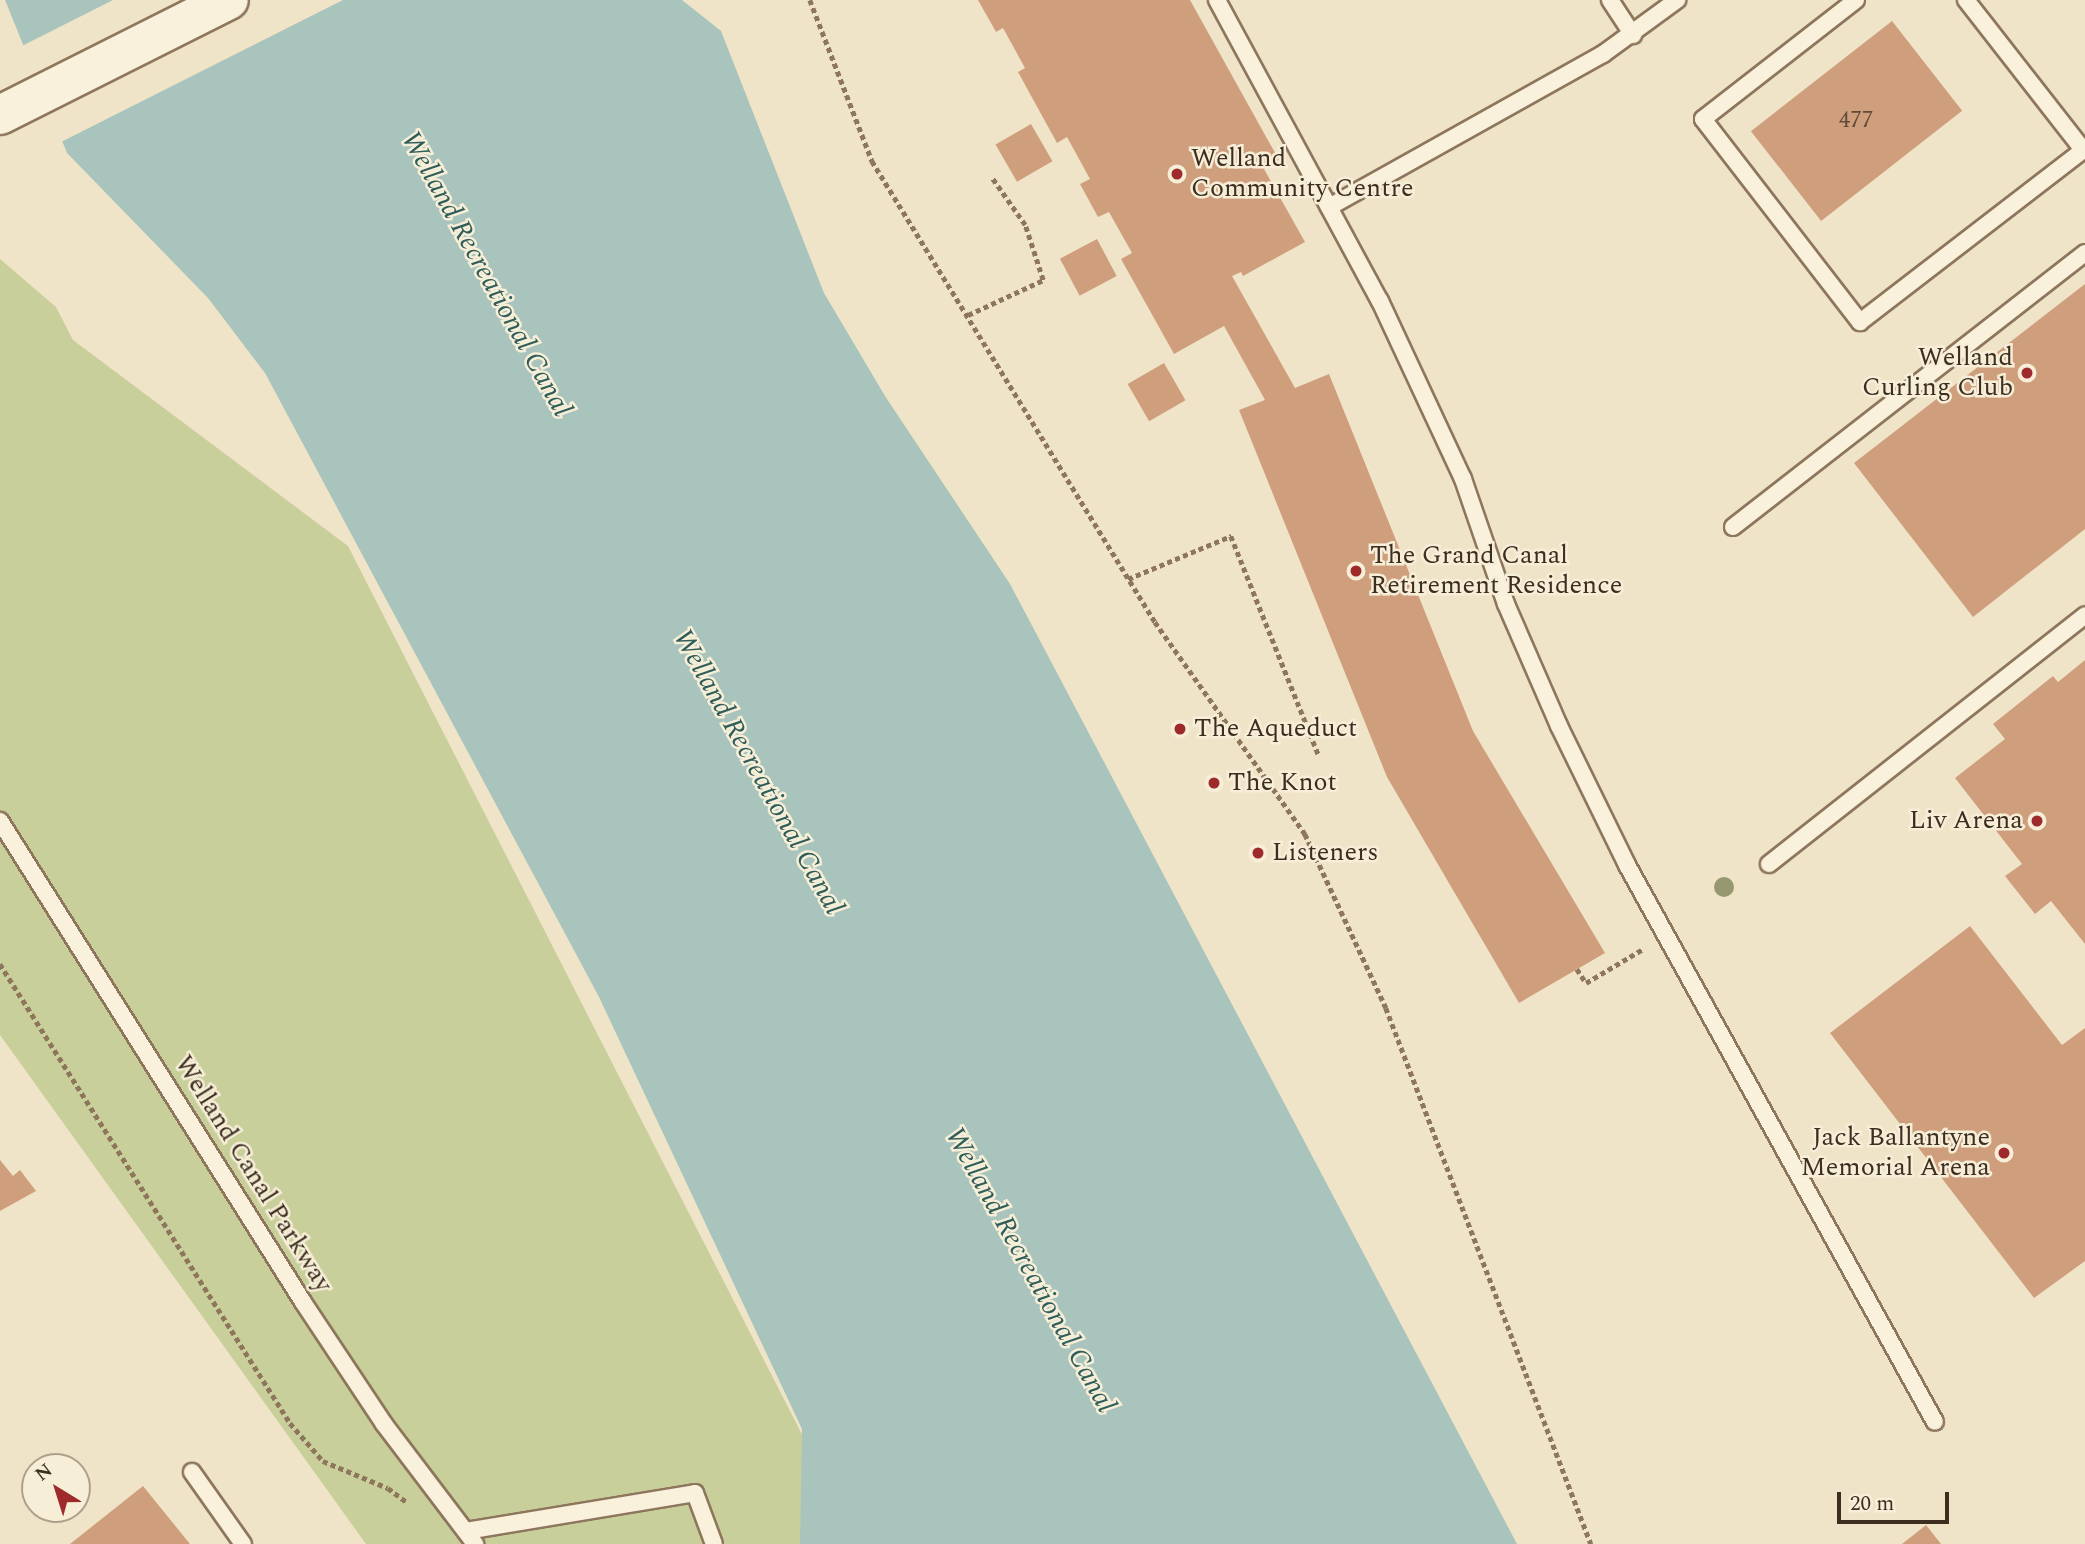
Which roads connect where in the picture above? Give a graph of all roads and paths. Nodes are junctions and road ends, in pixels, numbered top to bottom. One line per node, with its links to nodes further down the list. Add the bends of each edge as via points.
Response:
1 (229, 0): 9 (main road)
2 (810, 0): 14 (path, via 872,161)
3 (1217, 0): 12 (lane)
4 (1611, 0): 8 (lane)
5 (1677, 0): 8 (lane)
6 (1857, 0): 10 (lane, via 1703,118 1860,322)
7 (1966, 0): 10 (lane)
8 (1633, 35): 12 (lane)
9 (0, 115)
10 (2084, 150)
11 (992, 178): 14 (path, via 1026,225 1043,281)
12 (1329, 207): 21 (lane, via 1380,301 1463,479 1506,604 1559,726)
13 (2085, 253): 15 (lane)
14 (967, 316): 16 (path)
15 (1733, 527)
16 (1128, 579): 18 (path, via 1231,536); 30 (path, via 1306,834 1386,1008)
17 (2085, 615): 20 (lane)
18 (1318, 756)
19 (0, 821): 27 (lane, Welland Canal Parkway, via 303,1302 384,1424)
20 (1769, 864)
21 (1666, 935): 23 (path, via 1586,983); 24 (lane)
22 (0, 964): 26 (path, via 290,1423 323,1461 388,1488)
23 (1577, 969)
24 (1935, 1422)
25 (192, 1472): 28 (lane)
26 (415, 1508)
27 (470, 1537): 29 (lane, via 695,1493)
28 (243, 1544)
29 (714, 1544)
30 (1591, 1544)

